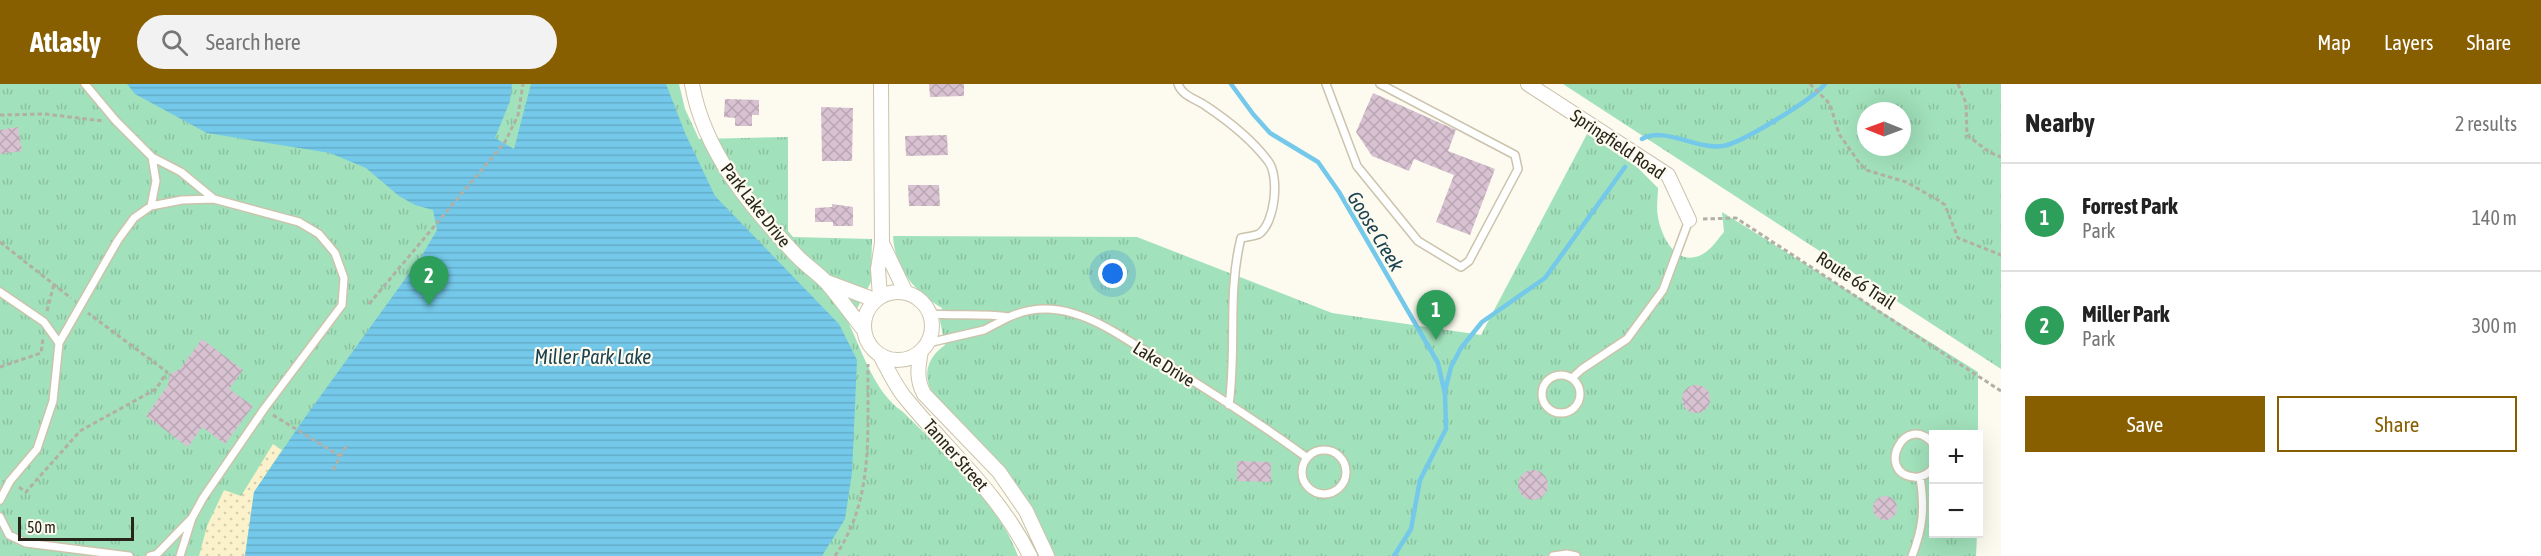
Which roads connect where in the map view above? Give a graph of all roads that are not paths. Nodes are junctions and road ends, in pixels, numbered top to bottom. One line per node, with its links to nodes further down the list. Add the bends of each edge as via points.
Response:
1 (85, 84): 8 (lane)
2 (692, 84): 13 (street, Park Lake Drive, via 704,128 721,162 797,257)
3 (881, 84): 12 (street)
4 (1178, 84): 24 (lane, via 1181,91 1207,106 1264,156 1270,163 1275,189 1269,222 1258,234 1241,238 1235,261)
5 (1326, 84): 6 (lane, via 1357,166 1418,242 1461,267 1469,261 1518,169 1515,155)
6 (1380, 84)
7 (1528, 84): 11 (street, Springfield Road, via 1668,175)
8 (152, 157): 9 (lane, via 181,172); 10 (lane, via 156,181)
9 (214, 199): 10 (lane); 31 (lane, via 299,222 319,234 335,253 344,278 342,305 264,409)
10 (151, 206): 20 (lane, via 134,218 118,240)
11 (1689, 220): 23 (lane, via 1664,290 1627,339)
12 (882, 243): 15 (street); 16 (street)
13 (826, 282): 16 (street, Park Lake Drive); 19 (street, Park Lake Drive)
14 (0, 292): 20 (lane, via 44,322)
15 (906, 292): 16 (street); 17 (street, via 916,297)
16 (877, 298): 19 (street, via 866,314)
17 (930, 314): 18 (lane, Lake Drive); 21 (street, via 932,329)
18 (1009, 317): 21 (lane, Lake Drive, via 984,330); 24 (lane, Lake Drive, via 1022,311 1054,310 1087,318)
19 (864, 330): 22 (street)
20 (59, 343): 29 (lane, via 53,401 37,449 10,481)
21 (925, 347): 22 (street, via 901,360); 36 (street, Tanner Street, via 918,365 924,394 999,472 1026,511)
22 (874, 358): 35 (street, Tanner Street, via 985,486)
23 (1572, 378): 23 (lane, via 1554,376 1544,383 1542,402 1551,411 1570,412 1579,402 1580,389)
24 (1229, 405): 26 (lane, Lake Drive)
25 (1929, 441): 28 (lane, via 1912,435 1897,447 1895,460 1901,472)
26 (1306, 458): 26 (lane, via 1301,472 1313,491 1328,494 1341,486 1346,466 1338,454 1318,450)
27 (1929, 472): 28 (lane)
28 (1920, 477): 39 (lane, via 1922,532)
29 (0, 500)
30 (0, 518): 32 (lane, via 9,535 26,543)
31 (192, 518): 33 (lane, via 157,555); 34 (lane)
32 (129, 556)
33 (150, 556)
34 (180, 556)
35 (1030, 556)
36 (1047, 556)
37 (1553, 556): 38 (lane)
38 (1576, 556)
39 (1912, 556)

